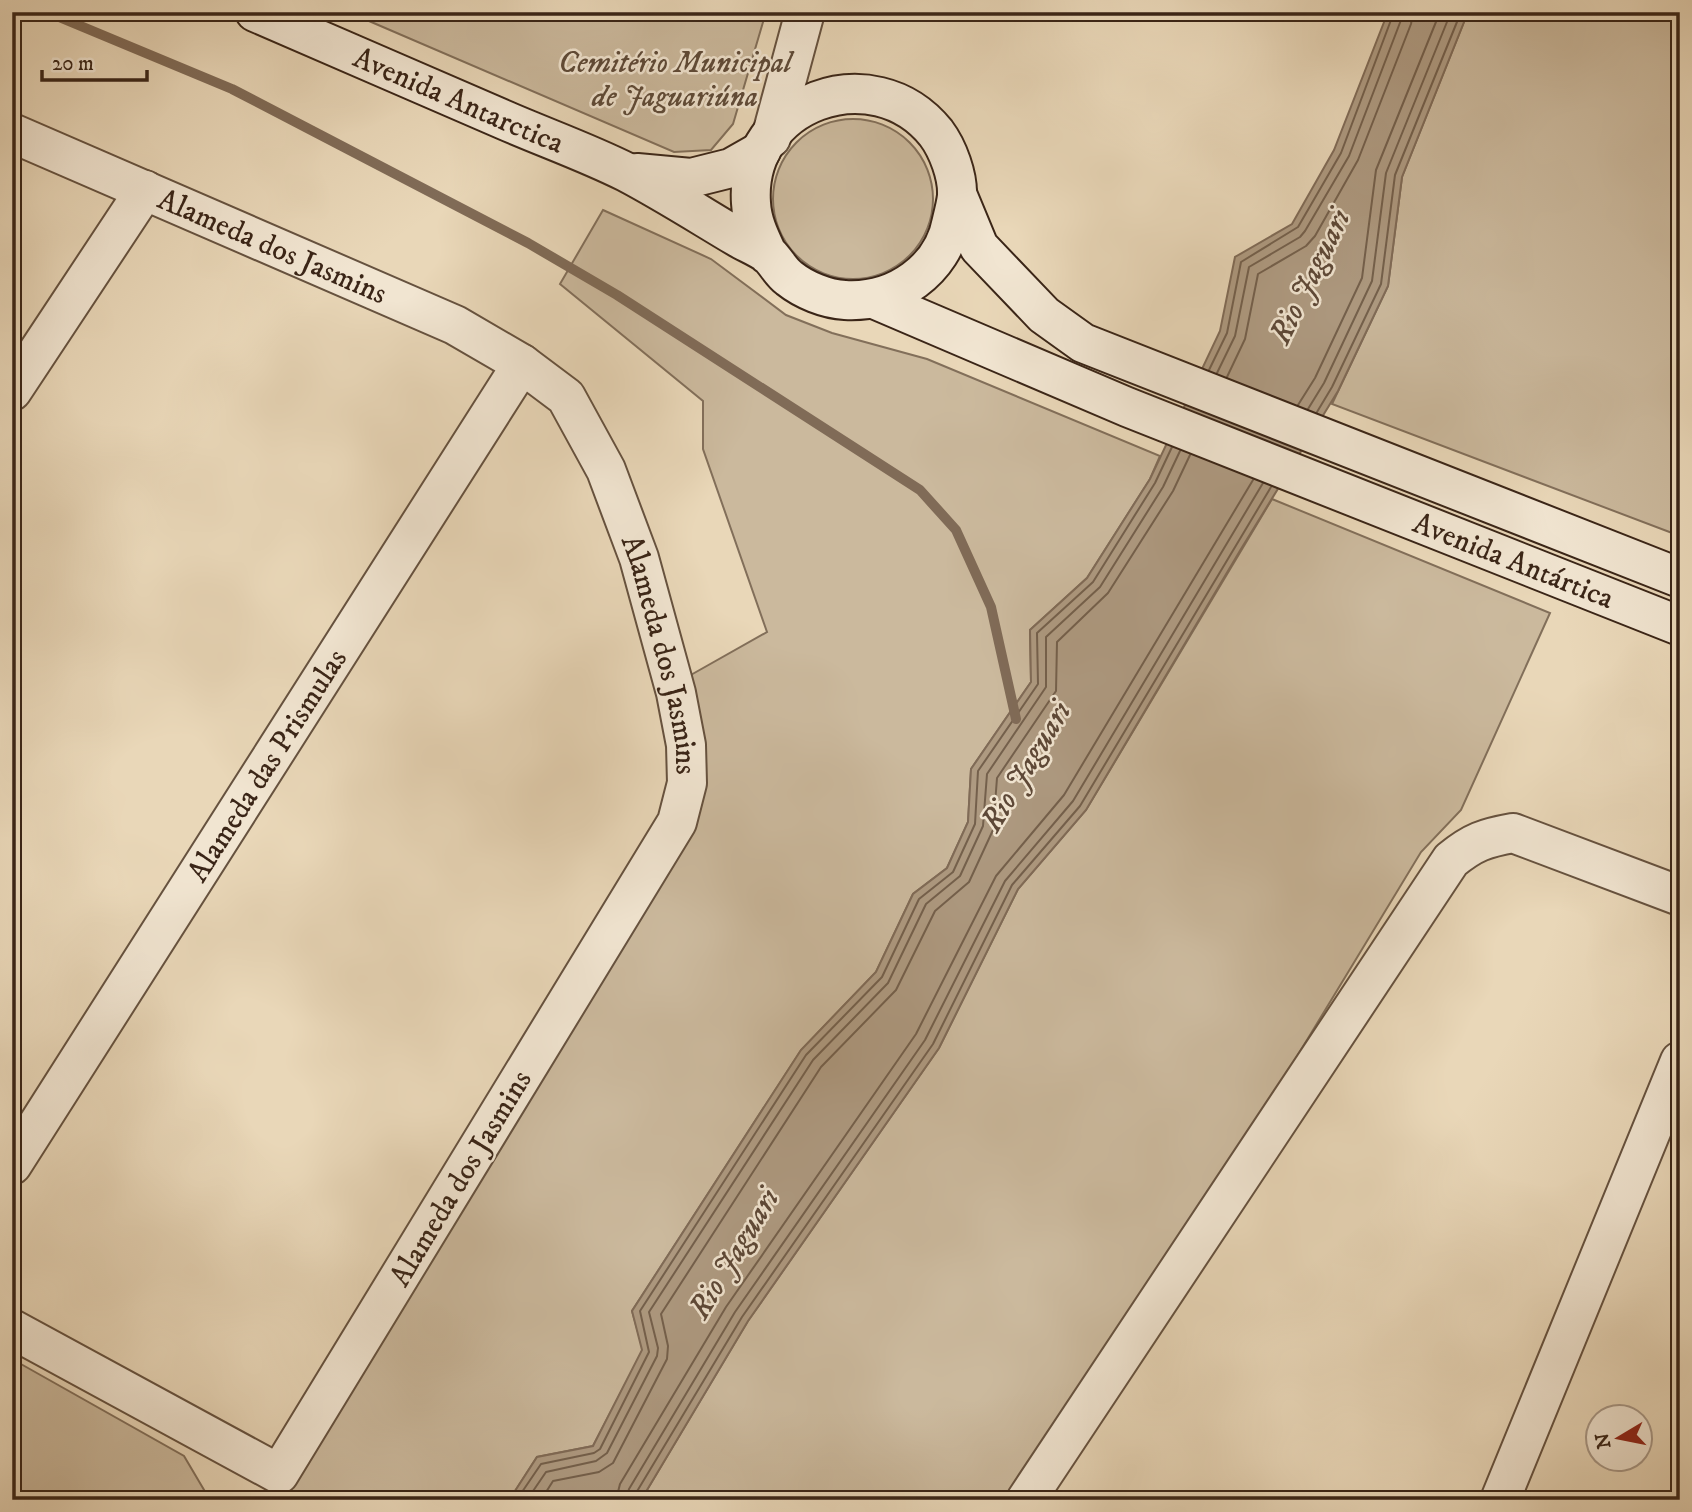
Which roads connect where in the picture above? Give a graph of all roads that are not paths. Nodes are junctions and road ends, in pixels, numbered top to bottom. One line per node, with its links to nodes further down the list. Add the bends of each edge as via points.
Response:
1 (255, 12): 5 (street, Avenida Antarctica)
2 (805, 12): 4 (street)
3 (12, 133): 6 (street, Alameda dos Jasmins)
4 (766, 144): 5 (street, Avenida Antarctica, via 731,168 691,178); 7 (street, via 781,123 803,106 834,95 862,93 890,100 909,109 936,134 951,163); 8 (street, via 752,176 751,203 756,230)
5 (625, 172): 8 (street, Avenida Antarctica)
6 (145, 190): 10 (street, Alameda dos Jasmins, via 455,324); 11 (street)
7 (957, 194): 9 (street, via 949,237 931,266 909,285); 12 (street, Avenida Antártica, via 979,247 1044,315 1083,343)
8 (768, 255): 9 (street, via 789,278 815,293 844,300)
9 (874, 299): 13 (street, Avenida Antártica, via 1128,407)
10 (522, 364): 16 (street, Alameda das Prismulas); 17 (street, Alameda dos Jasmins, via 566,397 606,470 639,558 686,745 687,783 677,822 279,1474)
11 (12, 391)
12 (1680, 578)
13 (1680, 626)
14 (1680, 896): 18 (street, via 1513,833 1487,837 1451,860)
15 (1680, 1061): 19 (street)
16 (12, 1165)
17 (12, 1329)
18 (1026, 1500)
19 (1500, 1500)

